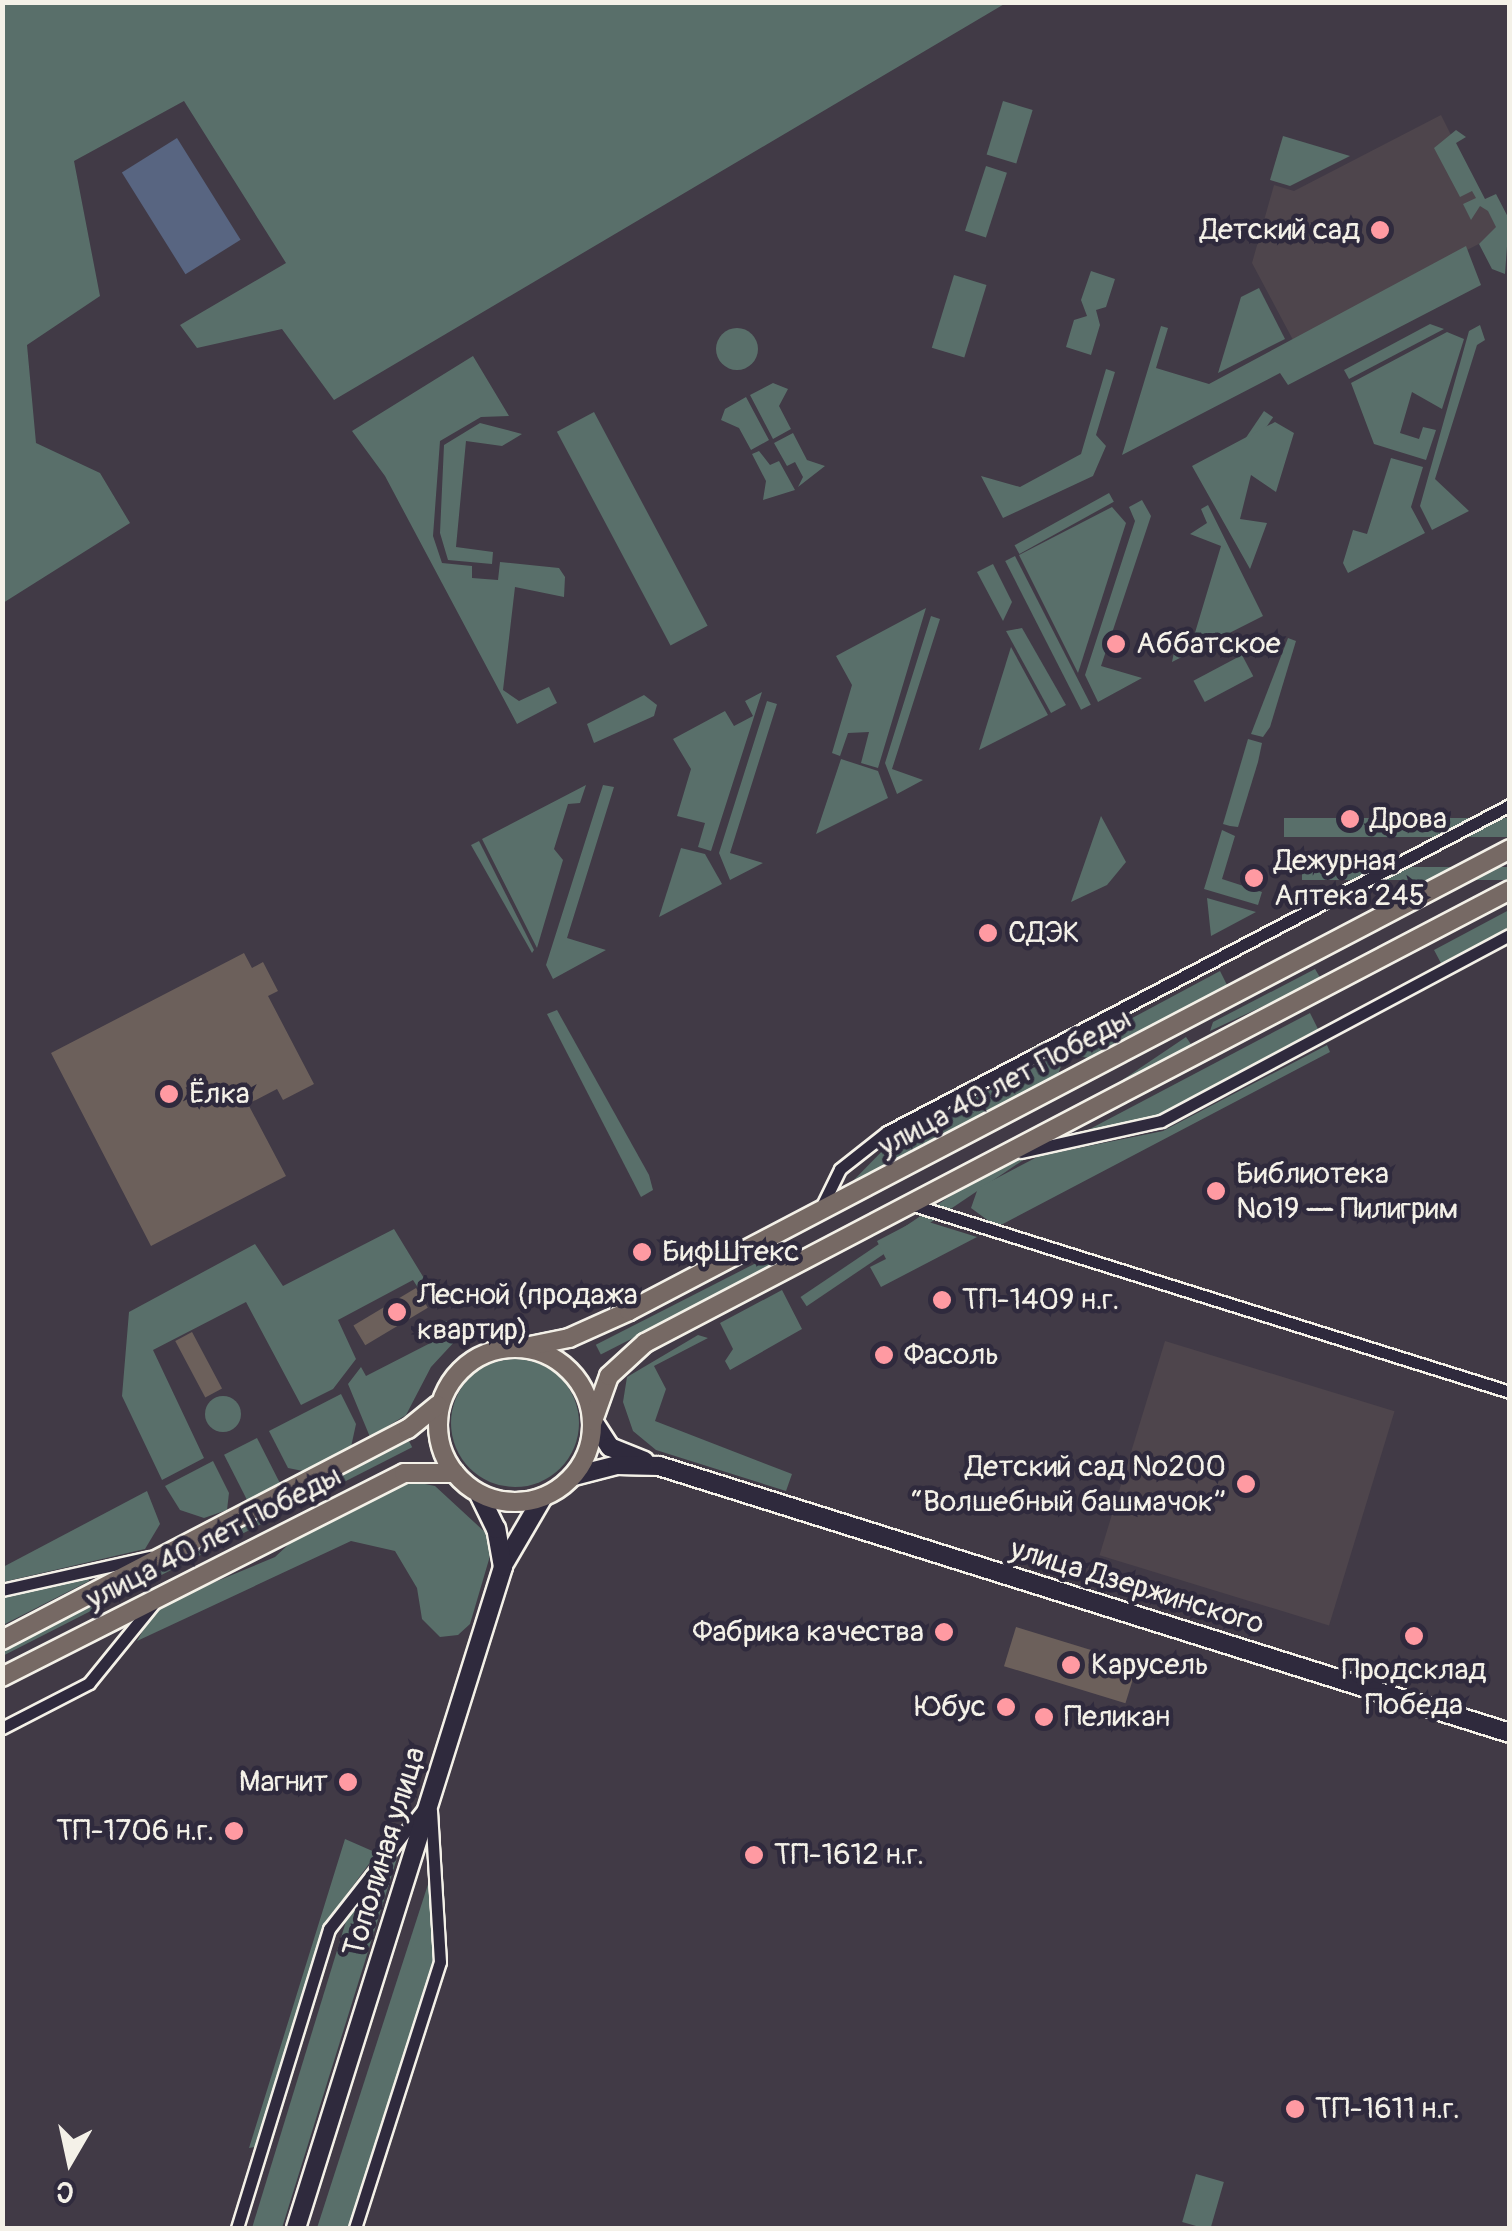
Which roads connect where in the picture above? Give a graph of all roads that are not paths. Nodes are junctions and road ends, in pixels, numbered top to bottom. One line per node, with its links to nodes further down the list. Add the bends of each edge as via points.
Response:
1 (1510, 805): 9 (street, via 887,1132 840,1169)
2 (1510, 849): 5 (main road, улица 40 лет Победы)
3 (1510, 890): 6 (main road, улица 40 лет Победы)
4 (1510, 935): 7 (street, via 1161,1121)
5 (1192, 1016): 6 (main road); 9 (main road, улица 40 лет Победы)
6 (1210, 1047): 7 (main road, улица 40 лет Победы)
7 (997, 1158): 8 (main road, улица 40 лет Победы)
8 (910, 1204): 11 (street); 13 (main road, улица 40 лет Победы, via 646,1343 609,1376)
9 (819, 1212): 10 (main road, улица 40 лет Победы, via 602,1325)
10 (520, 1348): 12 (main road, via 469,1362); 13 (main road, via 570,1370)
11 (1510, 1392)
12 (438, 1405): 15 (main road, via 438,1441); 19 (main road, улица 40 лет Победы, via 408,1429)
13 (592, 1421): 14 (main road, via 610,1447); 16 (main road)
14 (659, 1466): 16 (main road, улица Дзержинского, via 617,1465); 26 (main road, улица Дзержинского)
15 (455, 1473): 17 (main road); 22 (main road, улица 40 лет Победы, via 404,1473)
16 (574, 1476): 18 (main road)
17 (478, 1494): 18 (main road); 20 (main road, via 496,1529)
18 (544, 1498): 20 (main road, Тополиная улица)
19 (164, 1555): 21 (street, улица 40 лет Победы); 23 (main road, улица 40 лет Победы)
20 (503, 1566): 27 (main road, Тополиная улица)
21 (2, 1590)
22 (161, 1594): 24 (main road, улица 40 лет Победы); 25 (street, via 89,1683)
23 (2, 1640)
24 (2, 1677)
25 (2, 1728)
26 (1510, 1733)
27 (430, 1801): 28 (street, via 330,1930); 29 (main road, Тополиная улица); 30 (street, via 440,1962)
28 (237, 2228)
29 (296, 2228)
30 (355, 2228)

